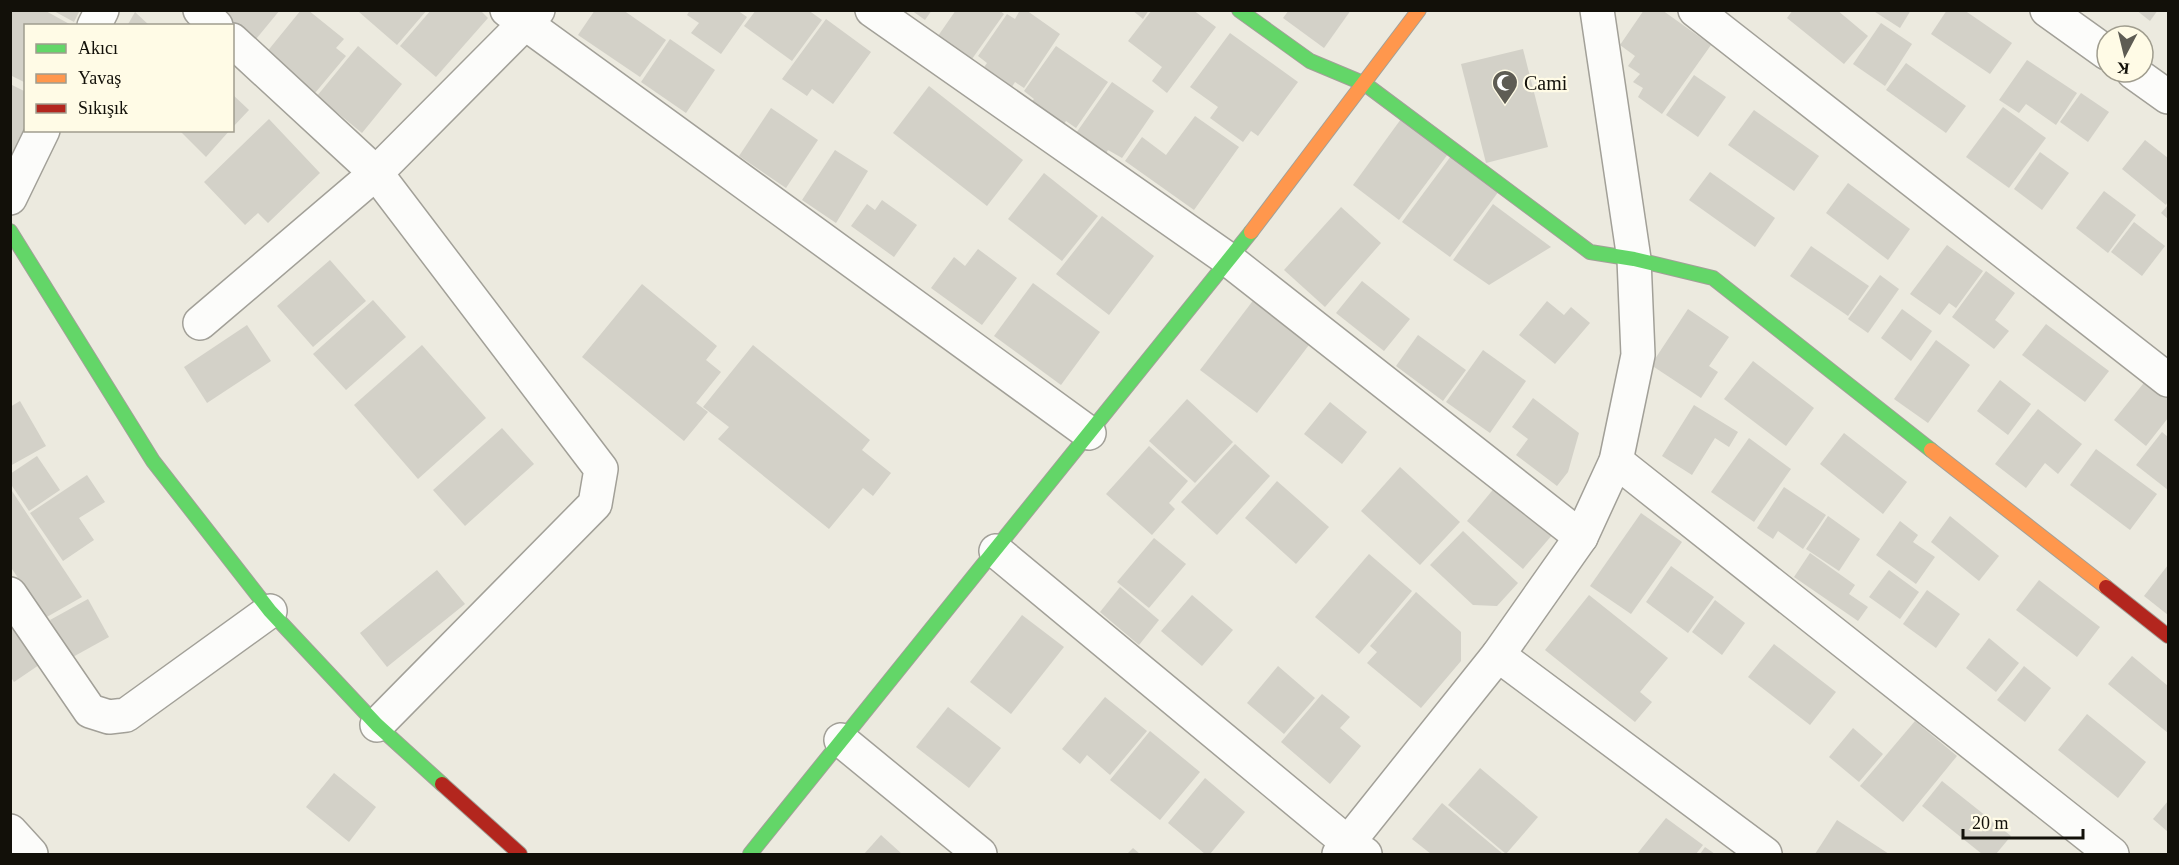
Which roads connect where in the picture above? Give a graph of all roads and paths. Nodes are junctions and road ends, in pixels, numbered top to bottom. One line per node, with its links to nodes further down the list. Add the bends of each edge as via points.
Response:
1 (102, 10): 10 (street)
2 (200, 10): 11 (street)
3 (872, 10): 22 (street)
4 (1239, 10): 14 (street, via 1310,61)
5 (1419, 10): 14 (street)
6 (1597, 10): 21 (street)
7 (1695, 10): 24 (street)
8 (2047, 10): 13 (street)
9 (523, 15): 18 (street); 25 (street)
10 (95, 24)
11 (214, 24)
12 (234, 42): 18 (street)
13 (2095, 45)
14 (1365, 84): 21 (street, via 1590,252); 22 (street)
15 (2150, 84): 16 (street)
16 (2169, 97)
17 (42, 132): 19 (street)
18 (376, 173): 23 (street); 33 (street, via 601,469 596,504)
19 (10, 198)
20 (10, 231): 30 (street, via 153,461)
21 (1634, 259): 26 (street, via 1638,355); 31 (street, via 1713,278)
22 (1229, 260): 25 (street); 27 (street)
23 (200, 323)
24 (2169, 380)
25 (1089, 433): 28 (street)
26 (1616, 461): 27 (street); 42 (street)
27 (1581, 537): 32 (street)
28 (996, 551): 34 (street); 36 (street)
29 (10, 594): 30 (street, via 90,711 109,717 126,715)
30 (270, 611): 33 (street)
31 (2169, 636)
32 (1497, 655): 36 (street); 41 (street)
33 (377, 725): 38 (street)
34 (841, 740): 39 (street); 40 (street)
35 (10, 831): 37 (street)
36 (1351, 851)
37 (31, 855)
38 (520, 855)
39 (750, 855)
40 (980, 855)
41 (1765, 855)
42 (2112, 855)

